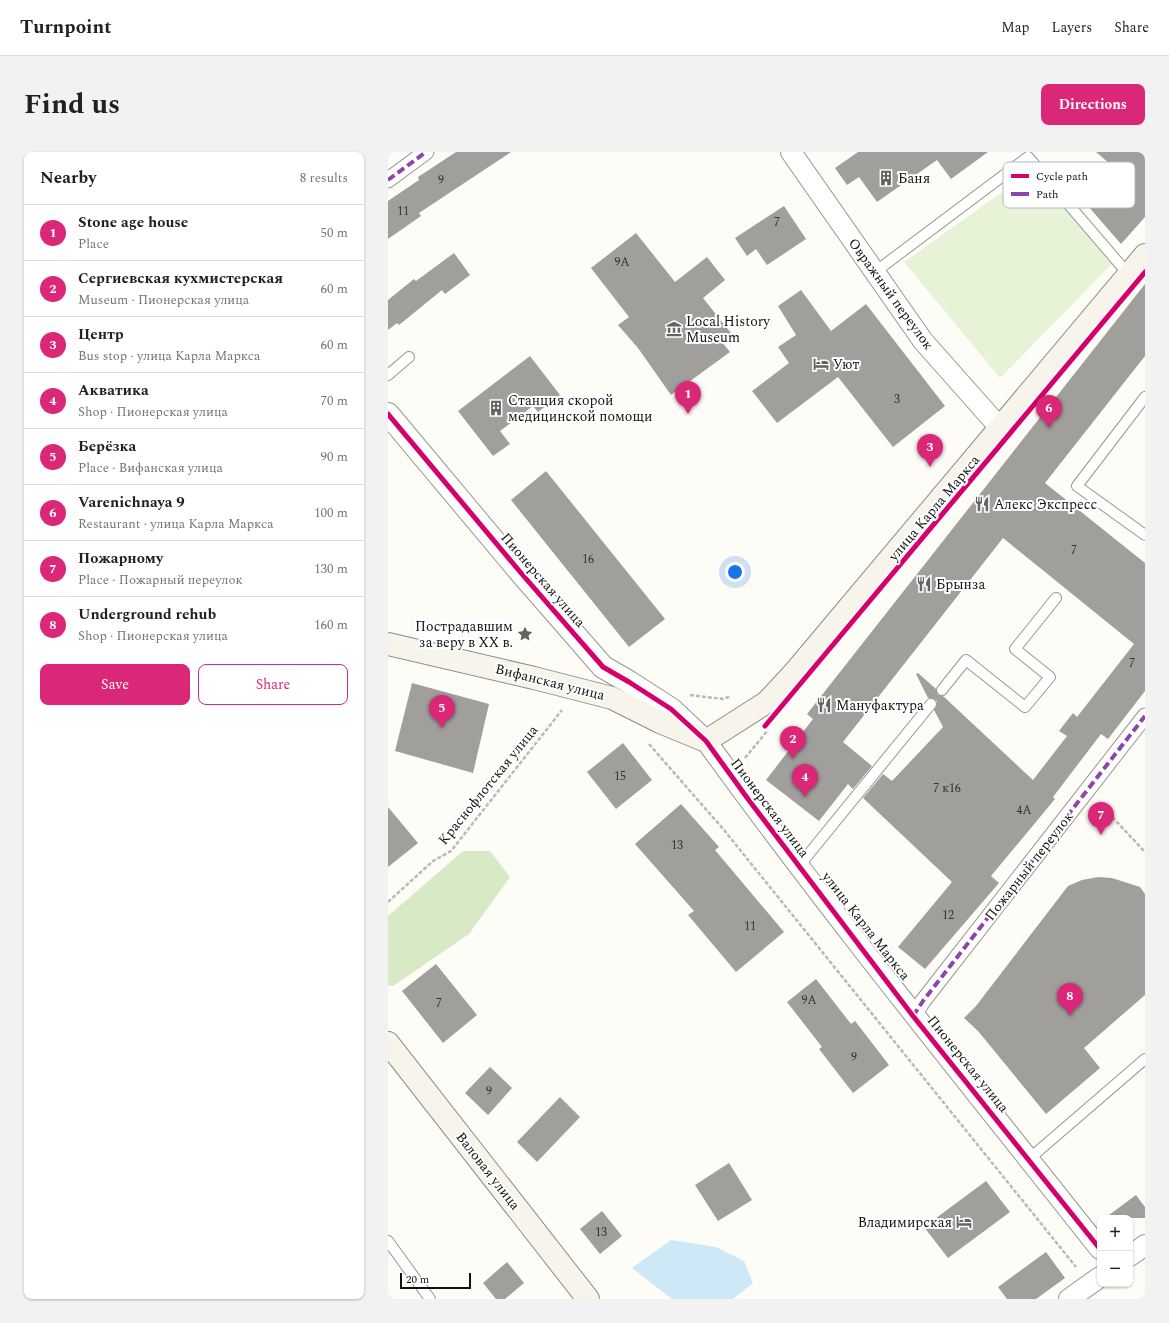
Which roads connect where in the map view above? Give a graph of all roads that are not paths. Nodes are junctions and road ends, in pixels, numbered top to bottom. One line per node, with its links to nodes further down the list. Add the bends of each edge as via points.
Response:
1 (426, 152): 6 (street)
2 (791, 152): 9 (street, Овражный переулок)
3 (1021, 162): 4 (lane, via 1028,157)
4 (1032, 162)
5 (1003, 176): 9 (lane)
6 (388, 180)
7 (1072, 208): 10 (lane)
8 (1145, 255): 10 (main road, улица Карла Маркса)
9 (874, 272): 15 (street, Овражный переулок, via 923,341)
10 (1129, 275): 15 (main road, улица Карла Маркса)
11 (409, 357): 12 (lane)
12 (388, 375)
13 (1144, 400): 16 (lane, via 1077,486)
14 (388, 414): 22 (street, Пионерская улица, via 603,667 671,709)
15 (1001, 429): 22 (main road, улица Карла Маркса, via 794,673 766,702)
16 (1145, 535)
17 (1056, 598): 19 (lane, via 1015,649 1050,677 1025,707 966,660)
18 (388, 644): 22 (main road, Вифанская улица, via 612,698)
19 (942, 690)
20 (931, 704): 23 (lane)
21 (1145, 716): 24 (street, Пожарный переулок)
22 (706, 741): 23 (street, Пионерская улица)
23 (799, 866): 24 (street, Пионерская улица)
24 (913, 1016): 27 (street, Пионерская улица)
25 (388, 1043): 34 (main road, Валовая улица)
26 (1145, 1059): 27 (lane)
27 (1029, 1159): 29 (street, Пионерская улица)
28 (388, 1241): 33 (lane)
29 (1097, 1245)
30 (1145, 1245): 31 (street)
31 (1133, 1254)
32 (1097, 1279): 35 (street)
33 (430, 1299)
34 (588, 1299)
35 (1069, 1299)

